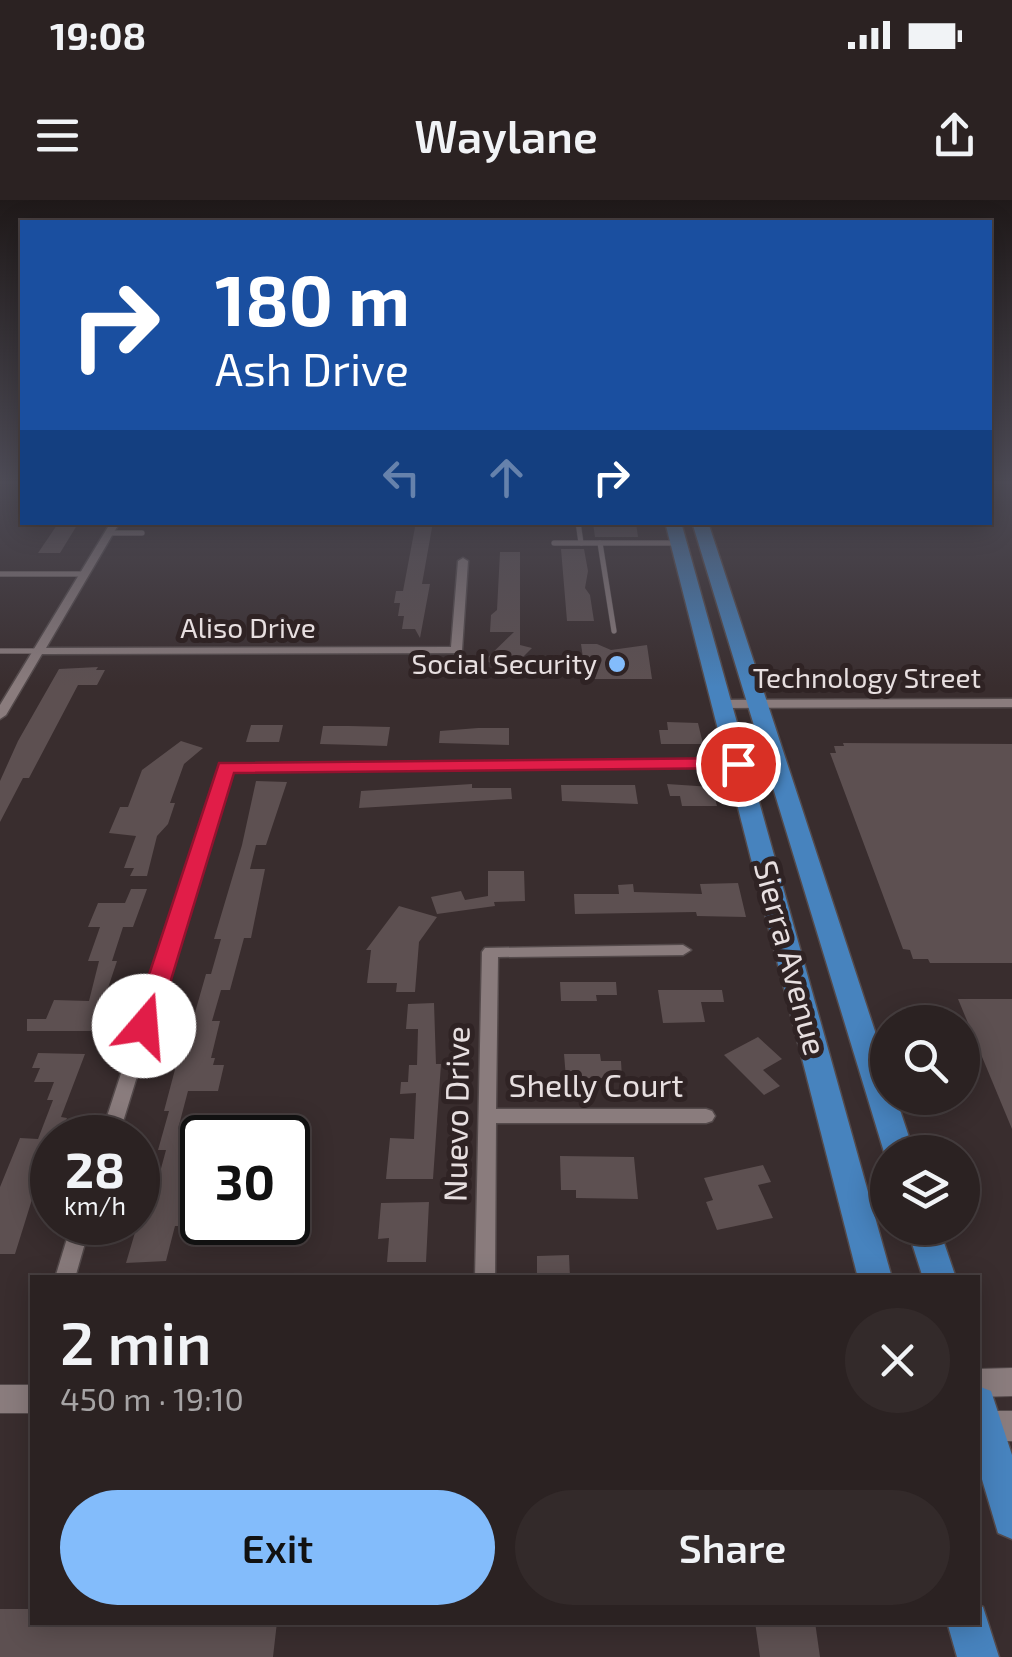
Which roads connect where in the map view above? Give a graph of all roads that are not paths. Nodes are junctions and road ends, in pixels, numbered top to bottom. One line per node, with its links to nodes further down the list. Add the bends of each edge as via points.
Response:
1 (99, 551): 8 (street)
2 (601, 551): 10 (lane)
3 (683, 551): 13 (main road, Sierra Avenue)
4 (692, 551): 9 (main road, via 703,581)
5 (710, 551): 9 (main road, Sierra Avenue)
6 (463, 562): 12 (street, Aliso Drive, via 456,650)
7 (0, 574): 8 (lane)
8 (85, 574): 12 (street)
9 (722, 589): 14 (main road, Sierra Avenue)
10 (614, 630)
11 (0, 651): 12 (lane)
12 (39, 651): 16 (street)
13 (723, 704): 14 (street, Technology Street); 17 (main road, Sierra Avenue)
14 (758, 704): 15 (street, Technology Street); 22 (main road, Sierra Avenue)
15 (1011, 704)
16 (0, 715)
17 (738, 764): 19 (street, via 226,767); 27 (main road, Sierra Avenue)
18 (684, 950): 20 (street, Nuevo Drive, via 490,952)
19 (116, 1115)
20 (486, 1116): 21 (street, Shelly Court); 26 (street, Nuevo Drive)
21 (706, 1116)
22 (893, 1135)
23 (75, 1245): 25 (street)
24 (929, 1245): 28 (main road)
25 (66, 1275)
26 (485, 1275)
27 (875, 1275)
28 (939, 1275)
29 (980, 1382): 30 (street)
30 (1012, 1382)
31 (988, 1421): 32 (main road)
32 (1012, 1519)
33 (969, 1625): 34 (main road)
34 (978, 1657)

